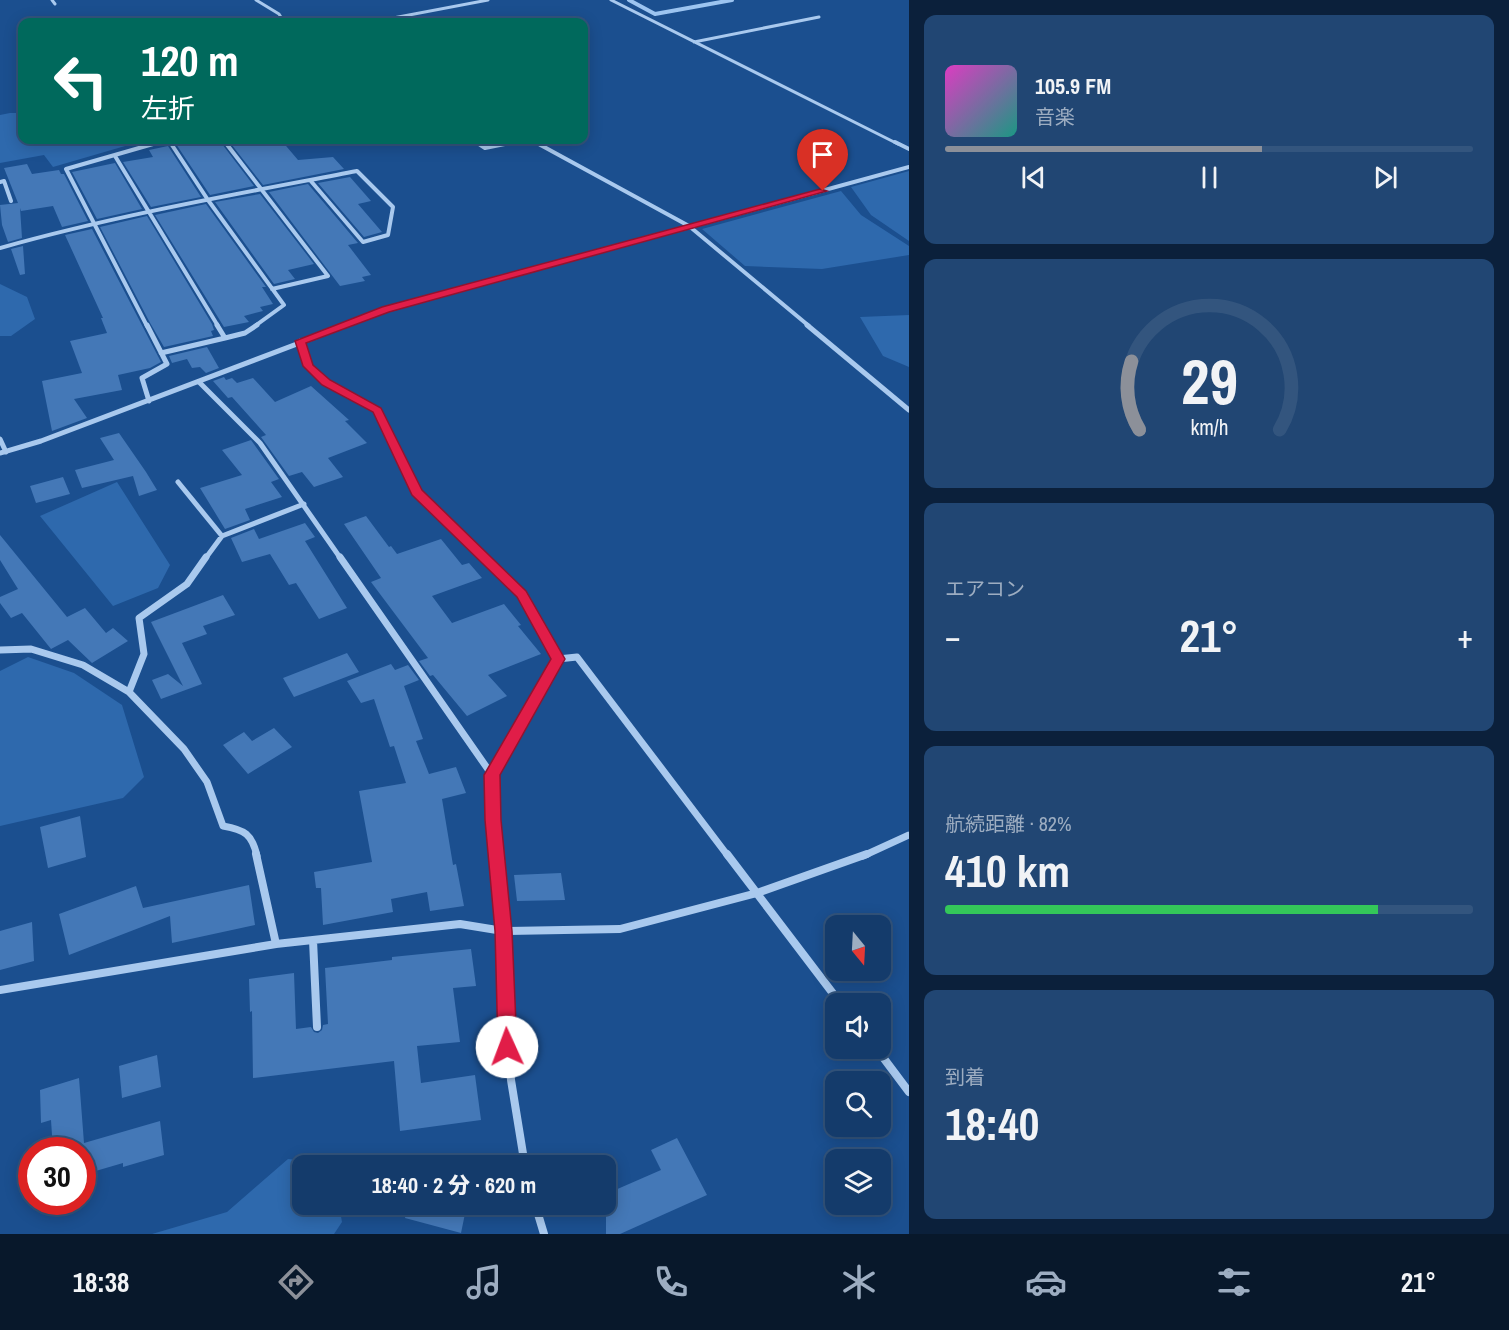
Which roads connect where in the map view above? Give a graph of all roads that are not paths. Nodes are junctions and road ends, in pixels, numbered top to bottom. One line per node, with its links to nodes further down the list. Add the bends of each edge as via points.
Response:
1 (52, 0): 5 (street)
2 (256, 0): 7 (street)
3 (488, 0): 8 (street)
4 (611, 0): 9 (street)
5 (55, 4)
6 (819, 16): 9 (street)
7 (282, 18)
8 (393, 18)
9 (694, 42): 16 (street)
10 (149, 144): 17 (street)
11 (172, 144): 22 (street)
12 (226, 144): 21 (street)
13 (478, 144): 14 (street, via 485,148)
14 (506, 144)
15 (538, 144): 26 (street)
16 (909, 149)
17 (116, 156): 24 (street); 25 (street, via 66,170)
18 (909, 167): 26 (street)
19 (310, 180): 19 (street, via 357,171 393,207 388,235 363,242); 21 (street)
20 (0, 182): 23 (street, via 4,181)
21 (261, 190): 22 (street); 28 (street, via 328,276)
22 (208, 200): 24 (street); 28 (street)
23 (11, 201)
24 (148, 212): 25 (street); 29 (street)
25 (94, 223): 27 (street); 31 (street)
26 (688, 226): 30 (street, via 385,310); 34 (street)
27 (0, 248)
28 (272, 289): 29 (street, via 284,305 245,333)
29 (225, 338): 31 (street)
30 (300, 341): 32 (street); 41 (street, via 309,366 326,383 377,410 417,492 522,594)
31 (162, 353): 33 (street, via 167,364 142,378)
32 (199, 382): 33 (street); 38 (street, via 260,442)
33 (149, 401): 36 (street)
34 (909, 410)
35 (0, 439): 36 (street)
36 (3, 453)
37 (178, 482): 39 (street)
38 (304, 504): 39 (street); 43 (street)
39 (222, 536): 42 (street, via 187,584 139,618 144,654)
40 (0, 650): 42 (street, via 31,649 83,665)
41 (558, 659): 43 (street); 45 (street, via 577,657)
42 (129, 692): 48 (street, via 184,749 202,774 223,826 239,829 253,840)
43 (492, 775): 46 (street)
44 (909, 835): 45 (street, via 877,851)
45 (757, 893): 46 (street, via 620,930); 50 (street)
46 (503, 931): 47 (street, via 460,924); 54 (street, via 507,1047)
47 (312, 940): 48 (street); 51 (street)
48 (276, 944): 49 (street)
49 (0, 990)
50 (833, 993)
51 (317, 1027)
52 (884, 1059): 53 (street)
53 (909, 1092)
54 (522, 1155)
55 (538, 1215): 56 (street)
56 (544, 1234)

